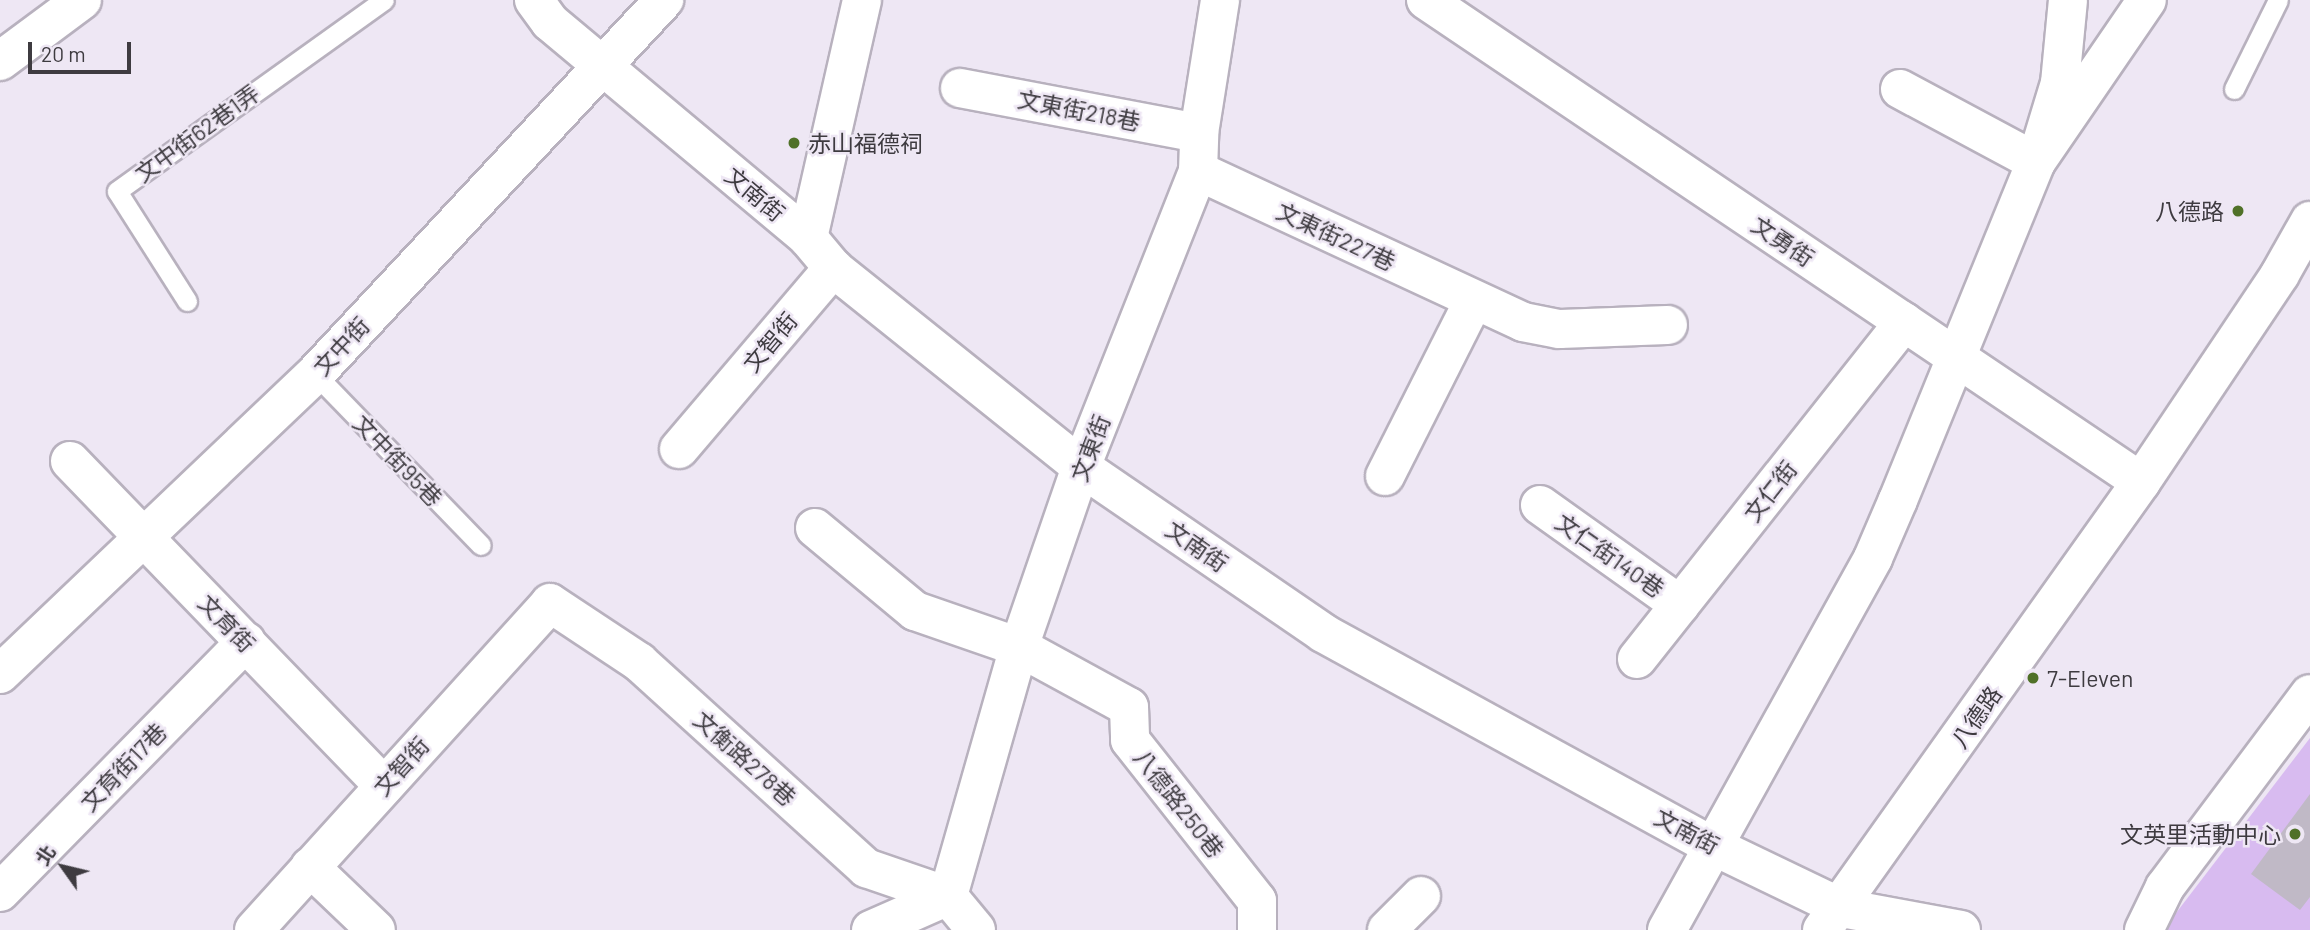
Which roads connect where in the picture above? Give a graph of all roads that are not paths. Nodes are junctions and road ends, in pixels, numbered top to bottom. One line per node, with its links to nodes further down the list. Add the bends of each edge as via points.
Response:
1 (82, 0): 11 (street)
2 (384, 0): 23 (lane, 文中街62巷1弄, via 117,191)
3 (534, 0): 12 (street, 文南街, via 550,22)
4 (664, 0): 12 (street, 文中街)
5 (862, 0): 20 (street)
6 (1220, 0): 16 (street, 文東街)
7 (1426, 0): 24 (street, 文勇街)
8 (2068, 0): 17 (street, via 2060,83)
9 (2147, 0): 17 (street)
10 (2278, 0): 15 (lane)
11 (0, 61)
12 (603, 68): 20 (street, 文南街); 27 (street, 文中街)
13 (960, 88): 16 (street, 文東街218巷)
14 (1899, 89): 17 (street)
15 (2234, 89)
16 (1199, 133): 18 (street, 文東街)
17 (2036, 162): 26 (street)
18 (1198, 171): 22 (street, 文東街227巷); 30 (street, 文東街)
19 (2310, 221): 32 (street, 八德路, via 2280,274)
20 (808, 238): 21 (street, 文南街)
21 (833, 268): 28 (street, 文智街); 30 (street, 文南街)
22 (1474, 300): 25 (street, 文東街227巷, via 1523,323 1559,329); 31 (street)
23 (187, 301)
24 (1904, 322): 26 (street, 文勇街); 38 (street, 文仁街)
25 (1668, 325)
26 (1955, 357): 32 (street, 文勇街); 45 (street, via 1872,558)
27 (315, 374): 35 (street, 文中街); 36 (lane, 文中街95巷)
28 (679, 449)
29 (70, 461): 35 (street, 文育街)
30 (1081, 467): 40 (street, 文東街); 45 (street, 文南街, via 1323,633)
31 (1385, 476)
32 (2141, 482): 50 (street, 八德路)
33 (1540, 505): 38 (street, 文仁街140巷)
34 (815, 528): 40 (street, via 915,611)
35 (145, 537): 39 (street, 文育街); 42 (street, 文中街)
36 (481, 545)
37 (550, 603): 44 (street, 文智街); 49 (street, 文衡路278巷, via 639,662 866,868)
38 (1680, 605): 41 (street, 文仁街)
39 (246, 642): 44 (street, 文育街); 47 (street, 文育街17巷)
40 (1019, 647): 49 (street, 文東街); 55 (street, 八德路250巷, via 1129,707 1130,740 1257,901)
41 (1637, 659)
42 (0, 674)
43 (2310, 694): 59 (street, via 2165,887)
44 (384, 786): 46 (street, 文智街)
45 (1712, 845): 50 (street, 文南街); 57 (street)
46 (310, 867): 51 (street, 文智街); 52 (street)
47 (0, 892)
48 (1421, 895): 56 (street)
49 (948, 896): 53 (street); 54 (street)
50 (1832, 919): 58 (street, 文南街)
51 (254, 930)
52 (376, 930)
53 (871, 930)
54 (976, 930)
55 (1256, 930)
56 (1387, 930)
57 (1667, 930)
58 (1961, 930)
59 (2144, 930)

